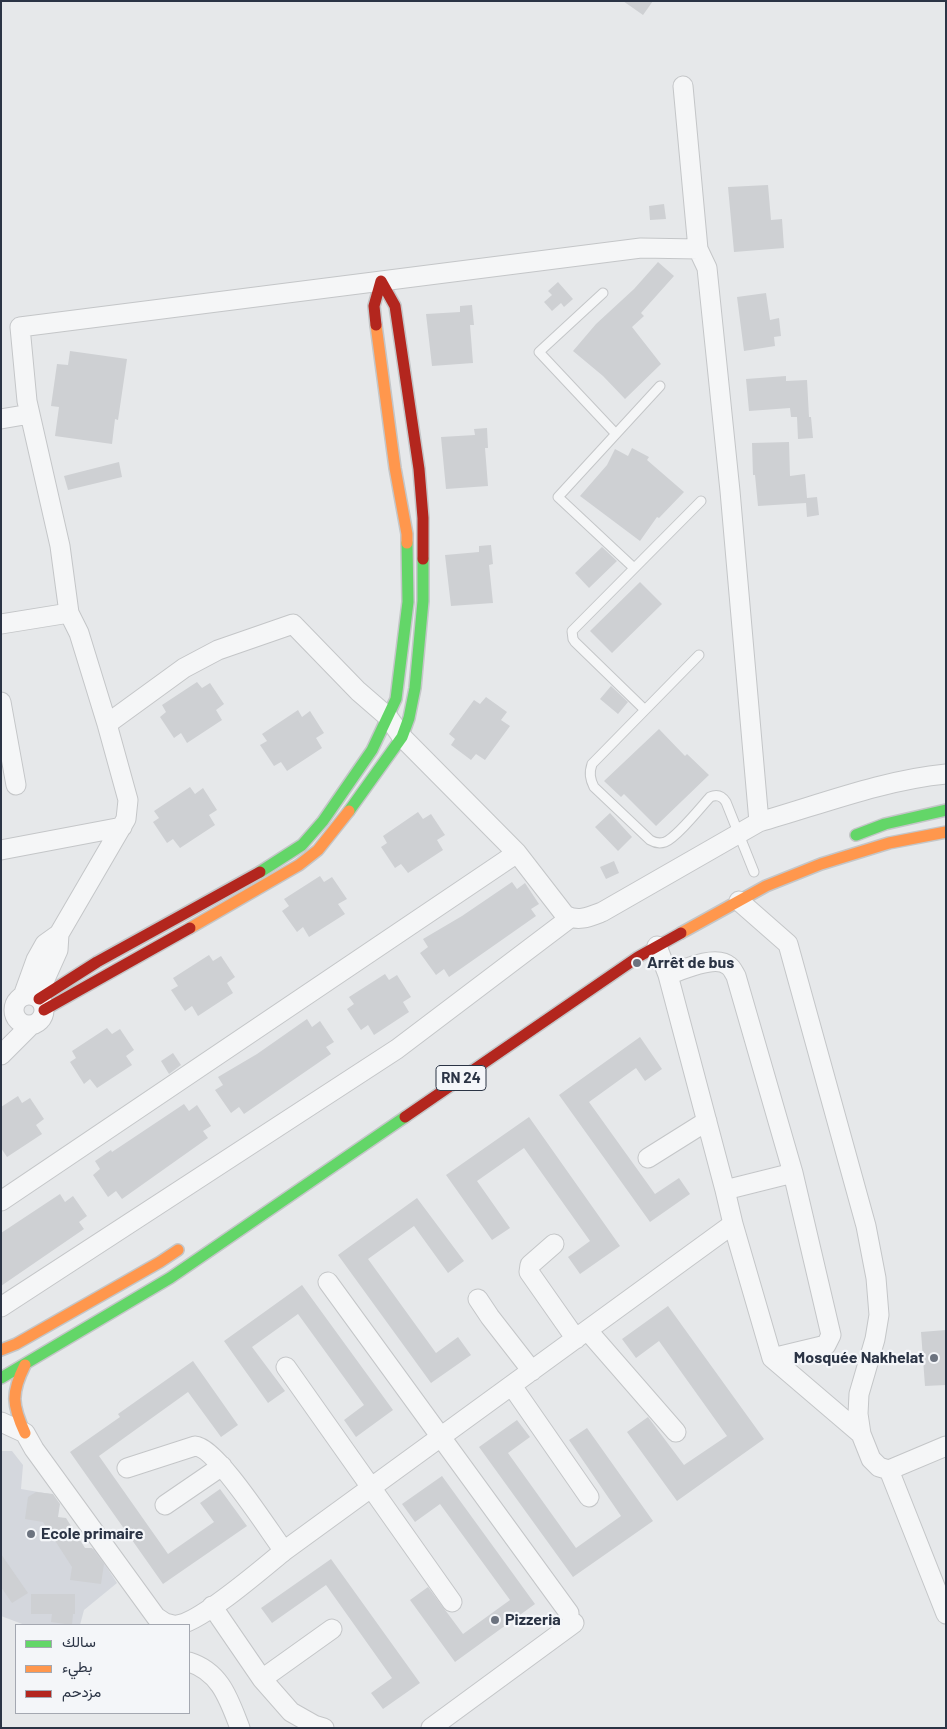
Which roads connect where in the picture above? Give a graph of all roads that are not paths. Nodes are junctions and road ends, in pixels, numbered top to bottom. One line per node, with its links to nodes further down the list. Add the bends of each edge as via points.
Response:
1 (683, 86): 2 (street)
2 (698, 249): 3 (street, via 641,248); 22 (street, via 707,268)
3 (380, 281): 6 (street, via 20,327); 16 (main road, via 374,306 407,534 408,602 396,699); 18 (main road, via 395,306 423,518 424,601 415,688)
4 (603, 293): 8 (lane, via 539,352)
5 (660, 386): 8 (lane)
6 (30, 414): 7 (street); 11 (street, via 60,546)
7 (1, 419)
8 (616, 434): 10 (lane, via 558,497)
9 (701, 501): 10 (lane)
10 (634, 568): 15 (lane, via 574,628 572,635 575,642)
11 (69, 613): 12 (street); 17 (street, via 79,633)
12 (1, 624)
13 (699, 656): 15 (lane)
14 (1, 702): 20 (street)
15 (645, 710): 25 (lane, via 592,764 590,776 594,787 653,842 667,842 714,796 724,798)
16 (388, 717): 17 (street, via 293,624 218,650 192,664); 18 (street); 34 (main road, via 372,750 323,821 302,845 272,866)
17 (107, 724): 23 (street, via 128,800)
18 (402, 737): 28 (street); 34 (main road, via 335,830 318,850 298,865 154,949)
19 (946, 774): 22 (street, via 873,789)
20 (16, 785)
21 (946, 810): 26 (main road, via 885,824)
22 (759, 822): 25 (street)
23 (122, 827): 27 (street); 34 (street, via 59,934 58,950)
24 (946, 832): 30 (main road, RN 24, via 889,843 820,864 766,886)
25 (738, 833): 29 (lane); 31 (street, via 602,912)
26 (841, 840)
27 (1, 850)
28 (517, 853): 31 (street); 42 (street)
29 (753, 873)
30 (740, 901): 32 (main road, RN 24); 61 (street, via 788,944 866,1226 879,1315 860,1394)
31 (570, 918): 48 (street, via 397,1049)
32 (657, 946): 33 (street); 52 (main road, RN 24, via 170,1278)
33 (668, 975): 38 (street); 40 (street, via 720,961 728,965 736,976)
34 (32, 1001): 35 (street); 36 (street, via 39,1021); 36 (street, via 14,1011 17,1020)
35 (1, 1020)
36 (31, 1025): 37 (street)
37 (1, 1055)
38 (707, 1121): 39 (street); 41 (street)
39 (648, 1158)
40 (792, 1173): 41 (street); 51 (street, via 831,1335 826,1345)
41 (725, 1190): 43 (street)
42 (1, 1201)
43 (733, 1224): 49 (street); 51 (street)
44 (554, 1244): 49 (street, via 530,1265 529,1272)
45 (184, 1246): 50 (main road, via 84,1306)
46 (328, 1282): 62 (street)
47 (478, 1299): 54 (street)
48 (1, 1307)
49 (582, 1335): 54 (street); 59 (street)
50 (1, 1350)
51 (772, 1358): 61 (street)
52 (25, 1365): 55 (main road, RN 24); 60 (main road, via 16,1383 13,1403)
53 (286, 1367): 67 (street)
54 (532, 1371): 56 (street)
55 (1, 1378)
56 (512, 1386): 62 (street); 68 (street)
57 (1, 1422): 60 (street)
58 (1, 1430): 60 (street)
59 (676, 1432)
60 (25, 1434): 74 (street, via 156,1617)
61 (861, 1434): 66 (street, via 871,1459 879,1467)
62 (441, 1437): 67 (street); 80 (street, via 572,1618)
63 (946, 1446): 66 (street)
64 (222, 1466): 65 (street, via 201,1446 195,1446); 69 (street); 70 (street)
65 (127, 1468)
66 (889, 1470): 73 (street)
67 (371, 1488): 70 (street); 71 (street)
68 (590, 1497)
69 (165, 1505)
70 (284, 1551): 72 (street)
71 (452, 1602)
72 (212, 1606): 74 (street, via 188,1623); 77 (street)
73 (946, 1614)
74 (168, 1624)
75 (332, 1629): 77 (street)
76 (190, 1662): 78 (street, via 209,1672 218,1681 226,1692)
77 (262, 1678): 79 (street, via 291,1712)
78 (240, 1728)
79 (324, 1728)
80 (431, 1728)

